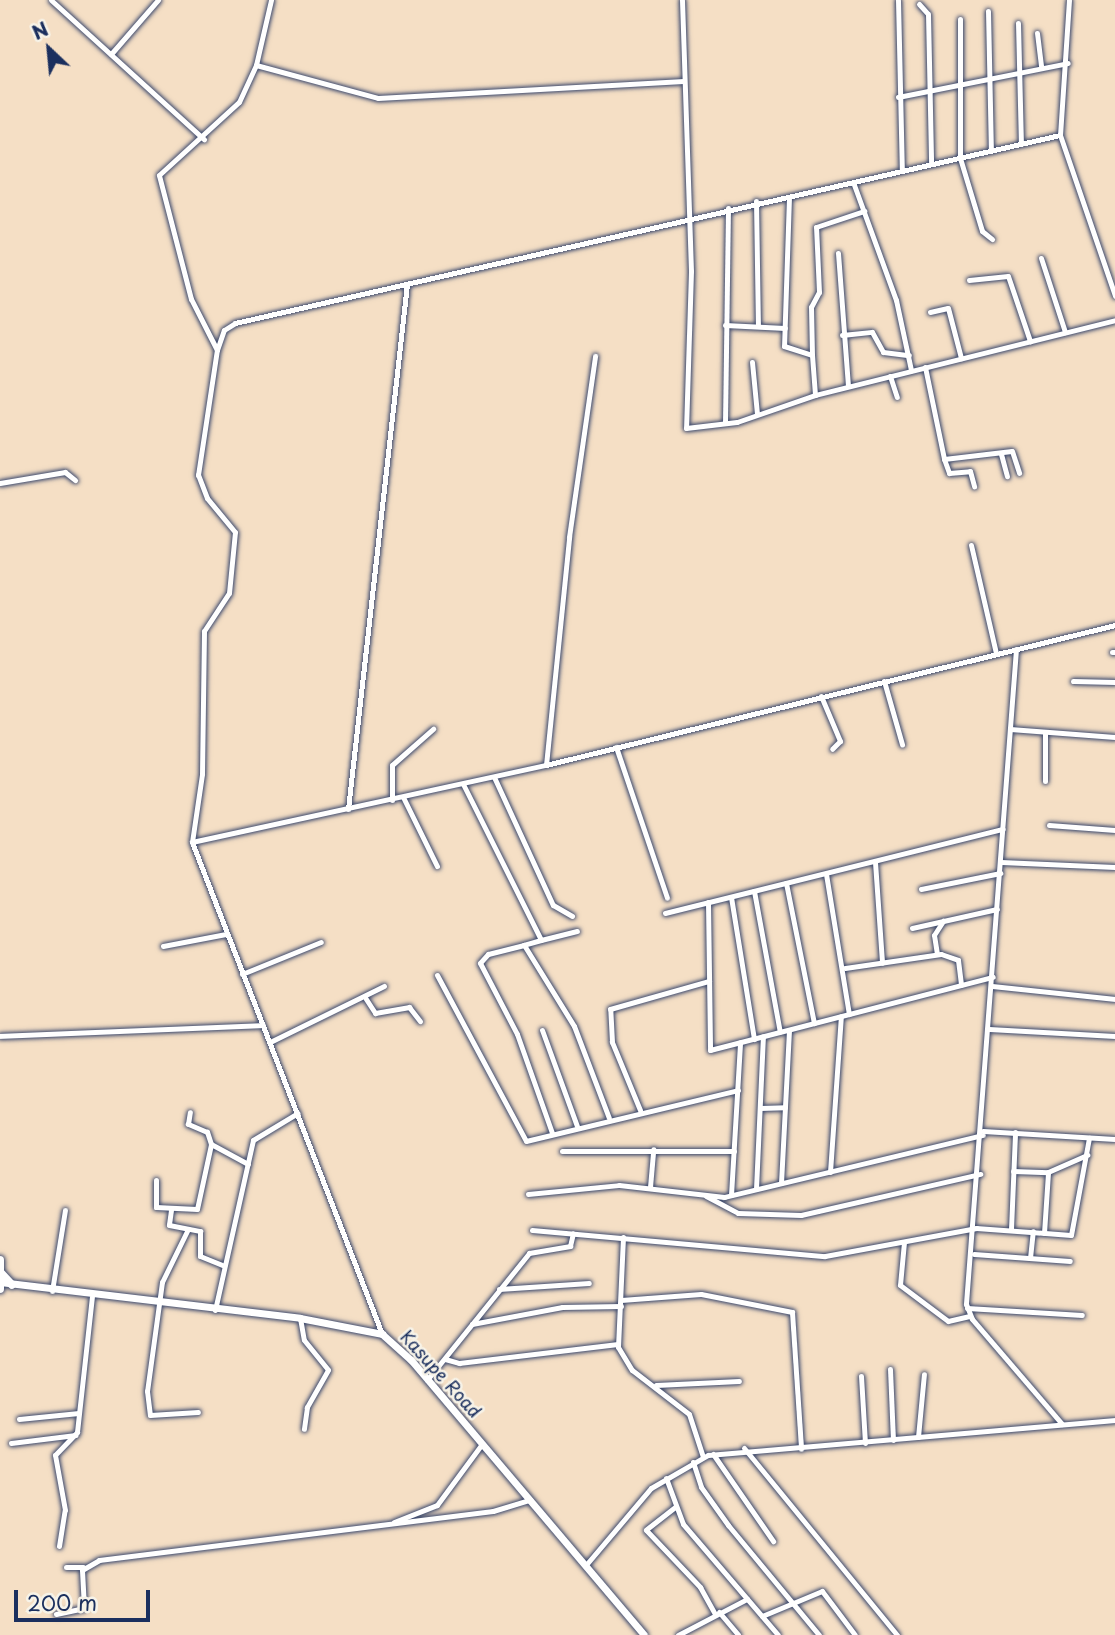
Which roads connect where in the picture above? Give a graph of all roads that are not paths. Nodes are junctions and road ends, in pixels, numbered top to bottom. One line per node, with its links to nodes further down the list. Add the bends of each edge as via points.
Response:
1 (51, 0): 12 (street)
2 (159, 0): 12 (street)
3 (271, 0): 14 (street)
4 (682, 0): 18 (street)
5 (898, 0): 21 (street)
6 (1069, 0): 13 (street)
7 (919, 4): 20 (street, via 928,14)
8 (988, 11): 17 (street)
9 (960, 19): 19 (street)
10 (1018, 23): 16 (street)
11 (1037, 33): 15 (street)
12 (111, 54): 23 (street)
13 (1068, 63): 15 (street); 22 (street, via 1059,91)
14 (256, 65): 18 (street, via 378,98); 23 (street, via 239,102)
15 (1041, 68): 16 (street)
16 (1023, 72): 17 (street); 24 (street)
17 (991, 77): 19 (street); 25 (street)
18 (684, 81): 32 (street)
19 (960, 84): 20 (street); 26 (street)
20 (930, 90): 21 (street); 27 (street)
21 (898, 97): 28 (street)
22 (1060, 135): 24 (street); 41 (street)
23 (204, 139): 52 (street, via 165,169 159,181 191,299)
24 (1021, 144): 25 (street)
25 (992, 150): 26 (street)
26 (960, 158): 27 (street); 37 (street, via 982,231)
27 (931, 163): 28 (street)
28 (902, 170): 29 (street)
29 (853, 182): 30 (street); 34 (street)
30 (789, 197): 31 (street); 48 (street)
31 (756, 201): 33 (street); 46 (street)
32 (688, 204): 35 (street); 36 (street)
33 (728, 208): 35 (street); 47 (street)
34 (863, 211): 53 (street, via 816,227 819,292 811,307); 54 (street)
35 (703, 216): 36 (street)
36 (689, 219): 42 (street); 65 (street, via 685,426)
37 (992, 239)
38 (838, 253): 50 (street)
39 (1041, 258): 49 (street)
40 (970, 280): 51 (street, via 1008,276)
41 (1112, 280): 43 (street)
42 (407, 284): 52 (street, via 228,325); 94 (street)
43 (1115, 296)
44 (930, 312): 56 (street, via 948,308)
45 (1115, 320): 49 (street)
46 (758, 324): 47 (street); 48 (street)
47 (725, 325): 65 (street)
48 (785, 328): 53 (street, via 785,349)
49 (1065, 332): 51 (street)
50 (842, 335): 54 (street, via 872,332 883,352); 61 (street)
51 (1030, 341): 56 (street)
52 (217, 350): 98 (street, via 196,456 206,498 235,532 234,560 229,593 204,631 203,767)
53 (812, 355): 62 (street)
54 (909, 355): 59 (street)
55 (595, 356): 88 (street, via 569,537)
56 (961, 358): 58 (street)
57 (752, 362): 64 (street)
58 (925, 367): 59 (street); 67 (street)
59 (911, 370): 60 (street)
60 (890, 376): 61 (street); 63 (street)
61 (848, 386): 62 (street)
62 (815, 395): 64 (street)
63 (897, 397)
64 (757, 414): 65 (street)
65 (725, 423)
66 (1001, 454): 67 (street); 68 (street, via 1012,451); 69 (street)
67 (944, 459): 72 (street, via 949,473 970,471)
68 (1019, 473)
69 (1007, 476)
70 (75, 480): 71 (street, via 65,472)
71 (0, 484)
72 (974, 486)
73 (971, 545): 76 (street)
74 (1115, 625): 75 (street)
75 (1016, 649): 76 (street); 82 (street)
76 (996, 653): 77 (street)
77 (884, 681): 80 (street); 85 (street)
78 (1073, 681): 79 (street)
79 (1115, 682)
80 (821, 696): 86 (street); 87 (street, via 840,741)
81 (433, 729): 93 (street, via 392,765)
82 (1010, 729): 83 (street); 96 (street)
83 (1045, 732): 84 (street); 90 (street)
84 (1115, 737)
85 (902, 744)
86 (616, 747): 88 (street); 109 (street)
87 (832, 749)
88 (546, 765): 89 (street)
89 (494, 777): 91 (street); 113 (street, via 553,905)
90 (1045, 781)
91 (463, 784): 92 (street); 118 (street)
92 (403, 797): 93 (street); 101 (street)
93 (392, 800): 94 (street)
94 (348, 809): 98 (street)
95 (1049, 825): 97 (street)
96 (1003, 830): 99 (street); 100 (street)
97 (1115, 830)
98 (192, 842): 117 (street)
99 (875, 862): 104 (street); 123 (street)
100 (1001, 862): 102 (street); 103 (street)
101 (438, 866)
102 (1115, 867)
103 (1000, 873): 106 (street); 111 (street)
104 (826, 874): 105 (street); 124 (street)
105 (786, 883): 107 (street); 137 (street)
106 (921, 889)
107 (754, 891): 108 (street); 142 (street)
108 (731, 897): 110 (street); 146 (street)
109 (667, 898)
110 (708, 902): 112 (street); 128 (street)
111 (997, 909): 114 (street); 127 (street)
112 (665, 913)
113 (572, 916)
114 (943, 921): 115 (street); 122 (street, via 934,935)
115 (912, 928)
116 (578, 931): 118 (street)
117 (226, 934): 121 (street); 125 (street)
118 (541, 940): 120 (street)
119 (321, 942): 125 (street)
120 (524, 945): 155 (street, via 573,1023); 158 (street, via 480,963 517,1034)
121 (163, 946)
122 (937, 954): 123 (street); 129 (street, via 958,960)
123 (882, 963): 124 (street)
124 (845, 968): 134 (street)
125 (242, 974): 138 (street)
126 (437, 975): 158 (street, via 524,1139)
127 (993, 977): 129 (street); 131 (street)
128 (709, 981): 148 (street, via 709,1049); 152 (street, via 610,1009 612,1042)
129 (961, 985): 134 (street)
130 (384, 986): 132 (street)
131 (992, 986): 133 (street); 139 (street)
132 (366, 999): 136 (street, via 373,1013 409,1007); 147 (street)
133 (1115, 999)
134 (849, 1014): 135 (street)
135 (841, 1016): 137 (street); 169 (street)
136 (420, 1021)
137 (814, 1023): 141 (street)
138 (263, 1026): 143 (street); 147 (street)
139 (989, 1029): 145 (street); 159 (street)
140 (542, 1030): 156 (street)
141 (789, 1030): 142 (street); 150 (street)
142 (780, 1032): 144 (street)
143 (0, 1036)
144 (764, 1036): 146 (street); 151 (street)
145 (1115, 1036)
146 (754, 1039): 148 (street)
147 (270, 1042): 154 (street)
148 (740, 1042): 149 (street)
149 (738, 1090): 152 (street); 165 (street)
150 (785, 1107): 151 (street); 173 (street)
151 (760, 1108): 175 (street)
152 (640, 1110): 155 (street)
153 (190, 1112): 162 (street, via 188,1124 207,1132)
154 (298, 1113): 167 (street, via 256,1138); 212 (street)
155 (609, 1118): 156 (street)
156 (577, 1126): 158 (street)
157 (1016, 1132): 159 (street); 160 (street); 168 (street)
158 (552, 1133)
159 (983, 1133): 169 (street); 171 (street)
160 (1089, 1138): 161 (street); 166 (street)
161 (1115, 1139)
162 (211, 1144): 167 (street); 180 (street, via 197,1209)
163 (653, 1149): 164 (street); 165 (street); 174 (street)
164 (562, 1151)
165 (734, 1152): 177 (street)
166 (1087, 1154): 170 (street); 187 (street, via 1075,1232)
167 (248, 1164): 194 (street)
168 (1013, 1171): 170 (street); 183 (street)
169 (830, 1172): 173 (street)
170 (1048, 1172): 187 (street)
171 (980, 1174): 178 (street, via 801,1215 738,1213); 181 (street)
172 (156, 1180): 180 (street, via 155,1206)
173 (781, 1183): 175 (street)
174 (650, 1187): 176 (street); 178 (street)
175 (756, 1189): 177 (street)
176 (528, 1194)
177 (731, 1195): 178 (street)
178 (706, 1196)
179 (65, 1210): 201 (street)
180 (171, 1210): 182 (street, via 169,1225)
181 (976, 1228): 183 (street); 189 (street); 190 (street)
182 (188, 1229): 194 (street, via 201,1232 200,1256); 205 (street)
183 (1012, 1229): 185 (street)
184 (532, 1230): 186 (street)
185 (1033, 1231): 187 (street); 191 (street)
186 (573, 1233): 188 (street); 200 (street, via 570,1246 531,1251)
187 (1044, 1233)
188 (623, 1237): 189 (street, via 825,1256); 204 (street)
189 (904, 1242): 209 (street, via 900,1285 948,1321)
190 (974, 1254): 191 (street); 206 (street)
191 (1030, 1258): 193 (street)
192 (0, 1260): 195 (main road)
193 (1070, 1261)
194 (222, 1265): 207 (street)
195 (0, 1271): 196 (main road); 198 (main road)
196 (0, 1282): 198 (street, Kasupe Road); 199 (main road)
197 (589, 1283): 200 (street)
198 (13, 1285): 201 (street, Kasupe Road); 202 (main road)
199 (0, 1289)
200 (499, 1289): 211 (street)
201 (52, 1291): 203 (street, Kasupe Road)
202 (0, 1296)
203 (92, 1297): 205 (street, Kasupe Road); 222 (street)
204 (621, 1303): 211 (street, via 562,1307); 213 (street); 234 (street, via 701,1294 792,1312)
205 (156, 1305): 207 (street, Kasupe Road); 221 (street, via 147,1374 150,1415)
206 (967, 1308): 208 (street); 209 (street)
207 (215, 1311): 210 (street, Kasupe Road)
208 (1082, 1315)
209 (969, 1316): 225 (street)
210 (300, 1318): 212 (street, Kasupe Road); 226 (street, via 304,1340 328,1370 307,1407)
211 (472, 1324): 214 (street)
212 (382, 1334): 218 (street, Kasupe Road)
213 (618, 1344): 214 (street, via 459,1363); 220 (street, via 632,1370)
214 (445, 1359): 218 (street)
215 (891, 1369): 229 (street)
216 (924, 1374): 228 (street)
217 (861, 1376): 231 (street)
218 (427, 1380): 232 (street, Kasupe Road)
219 (739, 1381): 220 (street)
220 (656, 1385): 236 (street, via 691,1416)
221 (198, 1412)
222 (79, 1413): 223 (street); 227 (street)
223 (19, 1419)
224 (1115, 1420): 225 (street)
225 (1062, 1424): 228 (street)
226 (304, 1429)
227 (76, 1435): 230 (street); 243 (street, via 55,1455 65,1510)
228 (918, 1437): 229 (street)
229 (893, 1440): 231 (street)
230 (11, 1443)
231 (865, 1443): 234 (street)
232 (482, 1444): 239 (street, Kasupe Road); 241 (street, via 437,1505)
233 (744, 1448): 234 (street); 235 (street); 258 (street)
234 (801, 1449)
235 (713, 1454): 236 (street); 242 (street)
236 (704, 1457): 237 (street)
237 (693, 1462): 238 (street); 248 (street, via 701,1487)
238 (666, 1478): 240 (street); 244 (street)
239 (530, 1500): 241 (street); 244 (street, Kasupe Road)
240 (675, 1507): 247 (street); 249 (street, via 646,1530 700,1587)
241 (394, 1522): 246 (street, via 106,1558)
242 (773, 1541)
243 (60, 1546)
244 (585, 1566): 252 (street, Kasupe Road)
245 (66, 1567): 246 (street)
246 (83, 1567): 250 (street, via 84,1608)
247 (747, 1599): 249 (street); 251 (street)
248 (792, 1604): 251 (street); 256 (street); 257 (street, via 822,1591)
249 (717, 1613): 253 (street); 254 (street)
250 (57, 1614)
251 (761, 1616): 255 (street)
252 (644, 1635)
253 (678, 1635)
254 (738, 1635)
255 (778, 1635)
256 (819, 1635)
257 (855, 1635)
258 (897, 1635)

